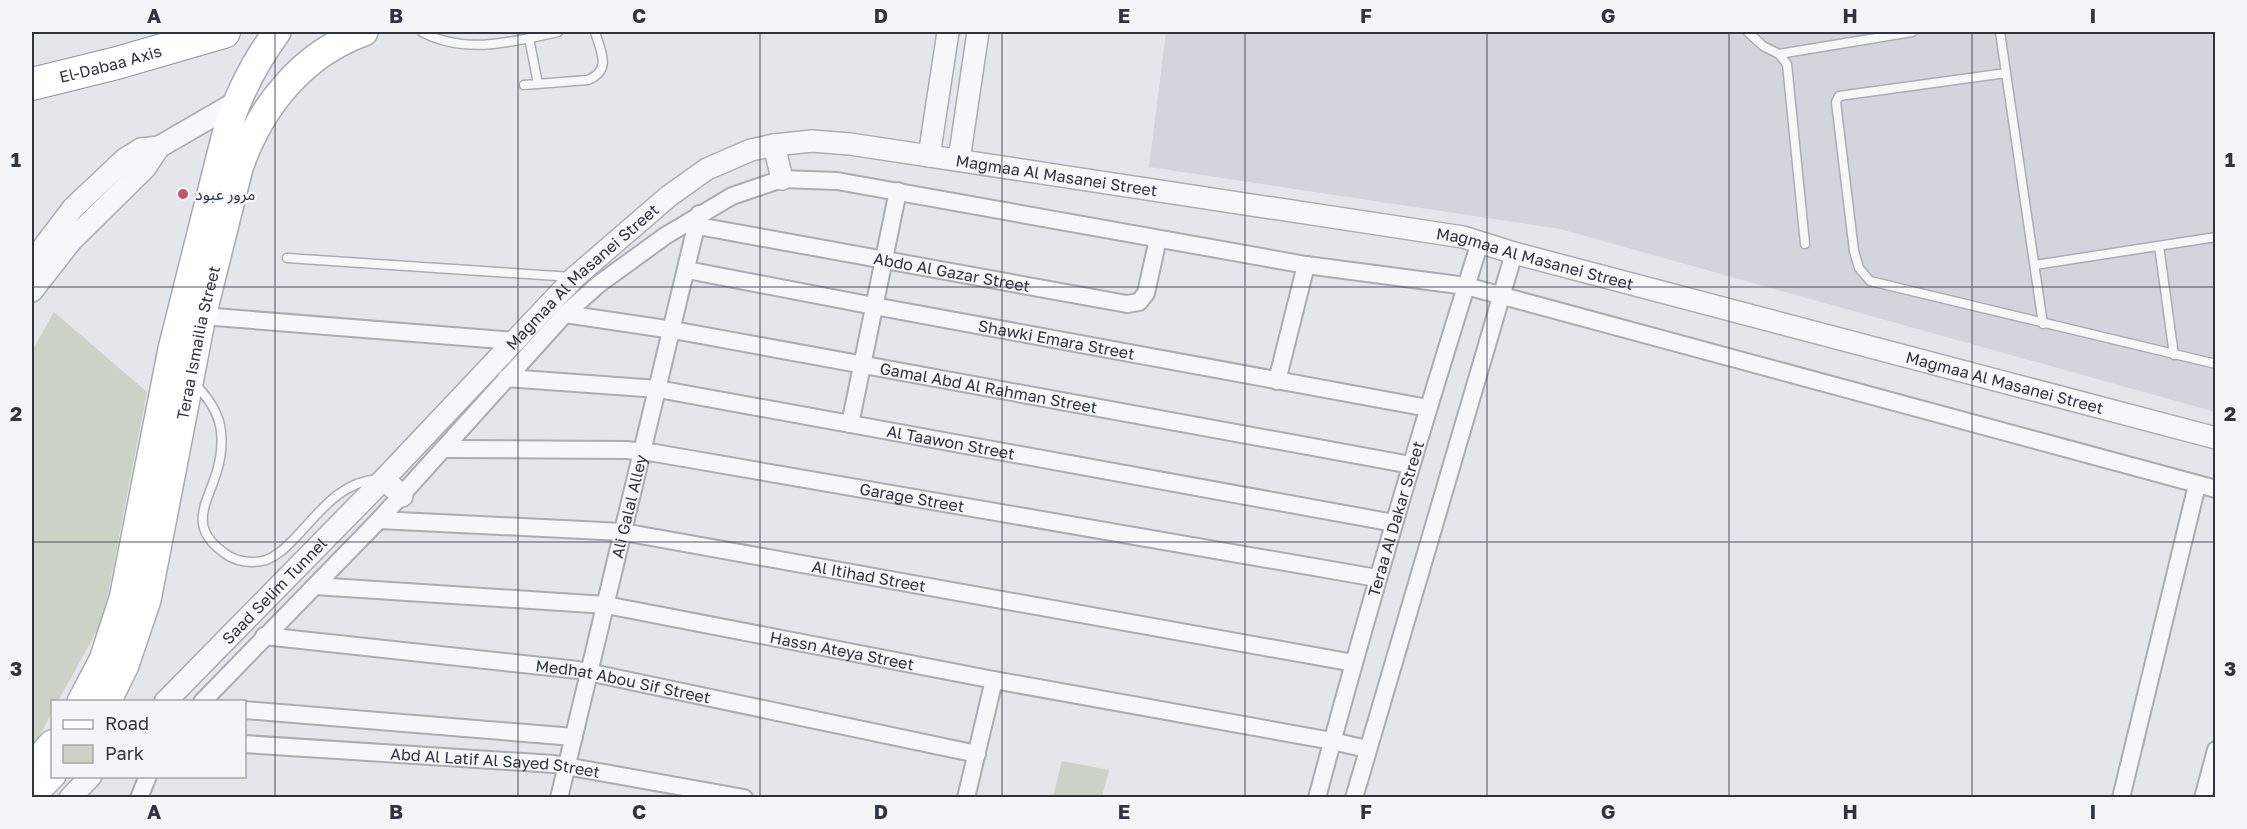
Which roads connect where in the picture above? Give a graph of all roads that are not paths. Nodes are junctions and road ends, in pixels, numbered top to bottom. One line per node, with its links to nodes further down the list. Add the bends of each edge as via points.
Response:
1 (164, 32): 15 (highway)
2 (224, 32): 17 (highway, El-Dabaa Axis)
3 (277, 32): 20 (main road, Teraa Ismailia Street)
4 (364, 32): 46 (main road, Teraa Ismailia Street, via 337,45 299,72 256,125 239,168)
5 (422, 32): 13 (lane, via 473,45)
6 (558, 32): 13 (lane)
7 (596, 32): 18 (lane, via 603,61 597,76)
8 (948, 32): 23 (street)
9 (978, 32): 24 (street)
10 (1748, 32): 14 (lane)
11 (1912, 32): 14 (lane)
12 (2000, 32): 16 (lane)
13 (530, 38): 18 (lane)
14 (1779, 54): 31 (lane, via 1787,64)
15 (32, 66)
16 (2006, 73): 38 (lane); 47 (lane, via 1839,96 1836,102 1854,251 1859,268 1870,281)
17 (32, 84)
18 (538, 84): 19 (lane)
19 (524, 85)
20 (236, 103): 22 (street); 77 (main road, Teraa Ismailia Street, via 172,349 123,599 103,660)
21 (774, 145): 23 (street, Magmaa Al Masanei Street, via 812,141); 25 (street); 40 (street, Magmaa Al Masanei Street, via 728,159 687,182)
22 (159, 147): 36 (street, via 141,149 125,159 73,208); 42 (street, via 145,168 71,241)
23 (929, 156): 24 (street, Magmaa Al Masanei Street)
24 (959, 160): 30 (street, Magmaa Al Masanei Street)
25 (782, 179): 26 (street, Magmaa Al Masanei Street, via 837,181); 27 (street, Magmaa Al Masanei Street, via 732,196)
26 (898, 191): 29 (street, Magmaa Al Masanei Street); 35 (street)
27 (699, 220): 35 (street, Abdo Al Gazar Street); 39 (street, Ali Galal Alley); 45 (street, Magmaa Al Masanei Street, via 631,259)
28 (2216, 237): 32 (lane)
29 (1158, 239): 35 (street, Abdo Al Gazar Street, via 1146,292 1133,304); 37 (street, Magmaa Al Masanei Street)
30 (1480, 242): 33 (street, Magmaa Al Masanei Street); 41 (street, Teraa Al Dakar Street)
31 (1805, 244)
32 (2158, 246): 38 (lane); 50 (lane)
33 (1514, 253): 43 (street); 59 (street, Magmaa Al Masanei Street)
34 (287, 258): 40 (lane)
35 (884, 260): 44 (street)
36 (32, 262)
37 (1306, 265): 41 (street, Magmaa Al Masanei Street); 55 (street)
38 (2035, 265): 47 (lane)
39 (687, 270): 44 (street, Shawki Emara Street); 48 (street, Ali Galal Alley)
40 (575, 277): 49 (street, Magmaa Al Masanei Street)
41 (1466, 286): 43 (street, Magmaa Al Masanei Street); 57 (street, Teraa Al Dakar Street)
42 (32, 291)
43 (1502, 294): 64 (street, Magmaa Al Masanei Street); 86 (street)
44 (874, 306): 52 (street); 55 (street, Shawki Emara Street)
45 (565, 314): 48 (street, Gamal Abd Al Rahman Street); 54 (street, Magmaa Al Masanei Street)
46 (202, 316): 49 (street); 53 (main road, Teraa Ismailia Street)
47 (2043, 324): 50 (lane)
48 (673, 330): 52 (street, Gamal Abd Al Rahman Street); 56 (street, Ali Galal Alley)
49 (515, 341): 63 (street, Magmaa Al Masanei Street)
50 (2174, 355): 51 (lane)
51 (2216, 364)
52 (862, 365): 58 (street); 62 (street, Gamal Abd Al Rahman Street)
53 (190, 378): 63 (lane, via 210,402 220,426 220,458 203,511 208,537 227,556 240,561 267,560 279,553 331,499 356,484); 78 (main road, Teraa Ismailia Street, via 147,600 125,665)
54 (506, 378): 56 (street, Al Taawon Street); 60 (street, Magmaa Al Masanei Street)
55 (1277, 381): 57 (street, Shawki Emara Street)
56 (658, 389): 58 (street, Al Taawon Street); 61 (street, Ali Galal Alley)
57 (1428, 408): 62 (street, Teraa Al Dakar Street)
58 (850, 424): 68 (street, Al Taawon Street)
59 (2216, 438)
60 (445, 449): 61 (street, Garage Street); 66 (street, Magmaa Al Masanei Street)
61 (643, 452): 69 (street, Ali Galal Alley); 70 (street, Garage Street)
62 (1411, 465): 68 (street, Teraa Al Dakar Street)
63 (384, 479): 66 (street); 79 (street, Saad Selim Tunnel)
64 (2197, 485): 65 (street, Magmaa Al Masanei Street); 102 (street)
65 (2216, 489)
66 (402, 496): 67 (street, Magmaa Al Masanei Street)
67 (379, 520): 69 (street, Al Itihad Street); 71 (street, Magmaa Al Masanei Street)
68 (1394, 523): 70 (street, Teraa Al Dakar Street)
69 (624, 532): 72 (street, Ali Galal Alley); 74 (street, Al Itihad Street)
70 (1377, 578): 74 (street, Teraa Al Dakar Street)
71 (315, 586): 72 (street, Hassn Ateya Street); 73 (street, Magmaa Al Masanei Street)
72 (606, 605): 75 (street, Ali Galal Alley); 76 (street, Hassn Ateya Street)
73 (264, 636): 75 (street, Medhat Abou Sif Street); 80 (street, Magmaa Al Masanei Street)
74 (1354, 663): 83 (street, Teraa Al Dakar Street)
75 (590, 672): 82 (street, Ali Galal Alley); 88 (street, Medhat Abou Sif Street)
76 (994, 680): 83 (street, Hassn Ateya Street); 88 (street)
77 (82, 700)
78 (108, 700)
79 (167, 700)
80 (204, 700)
81 (246, 710): 82 (street)
82 (574, 737): 89 (street, Ali Galal Alley)
83 (1332, 741): 86 (street, Hassn Ateya Street); 100 (street, Teraa Al Dakar Street)
84 (246, 744): 89 (street, Abd Al Latif Al Sayed Street)
85 (51, 745): 90 (main road)
86 (1367, 749): 101 (street)
87 (2216, 750): 103 (street)
88 (977, 754): 95 (street)
89 (567, 766): 98 (street, Ali Galal Alley); 99 (street, Abd Al Latif Al Sayed Street)
90 (32, 767)
91 (51, 776): 94 (main road)
92 (90, 778): 96 (street)
93 (148, 778): 97 (street)
94 (32, 795)
95 (971, 797)
96 (70, 798)
97 (139, 798)
98 (559, 798)
99 (744, 798)
100 (1317, 798)
101 (1354, 798)
102 (2121, 798)
103 (2203, 798)

